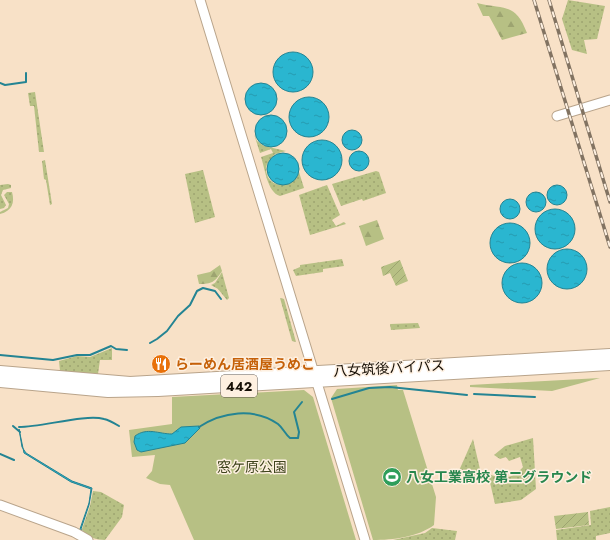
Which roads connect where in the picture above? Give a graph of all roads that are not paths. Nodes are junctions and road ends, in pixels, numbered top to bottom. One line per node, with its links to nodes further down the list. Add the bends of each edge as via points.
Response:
1 (200, 0): 8 (street)
2 (610, 100): 3 (street)
3 (557, 116)
4 (610, 355): 6 (highway, 八女筑後バイパス / 442)
5 (610, 364): 6 (highway, 八女筑後バイパス / 442)
6 (479, 367): 8 (highway, 八女筑後バイパス / 442)
7 (0, 372): 8 (highway, 八女筑後バイパス / 442, via 130,383)
8 (315, 376): 9 (highway, 八女筑後バイパス / 442, via 108,391); 12 (street)
9 (0, 381)
10 (0, 505): 11 (street, via 74,532)
11 (88, 540)
12 (364, 540)

